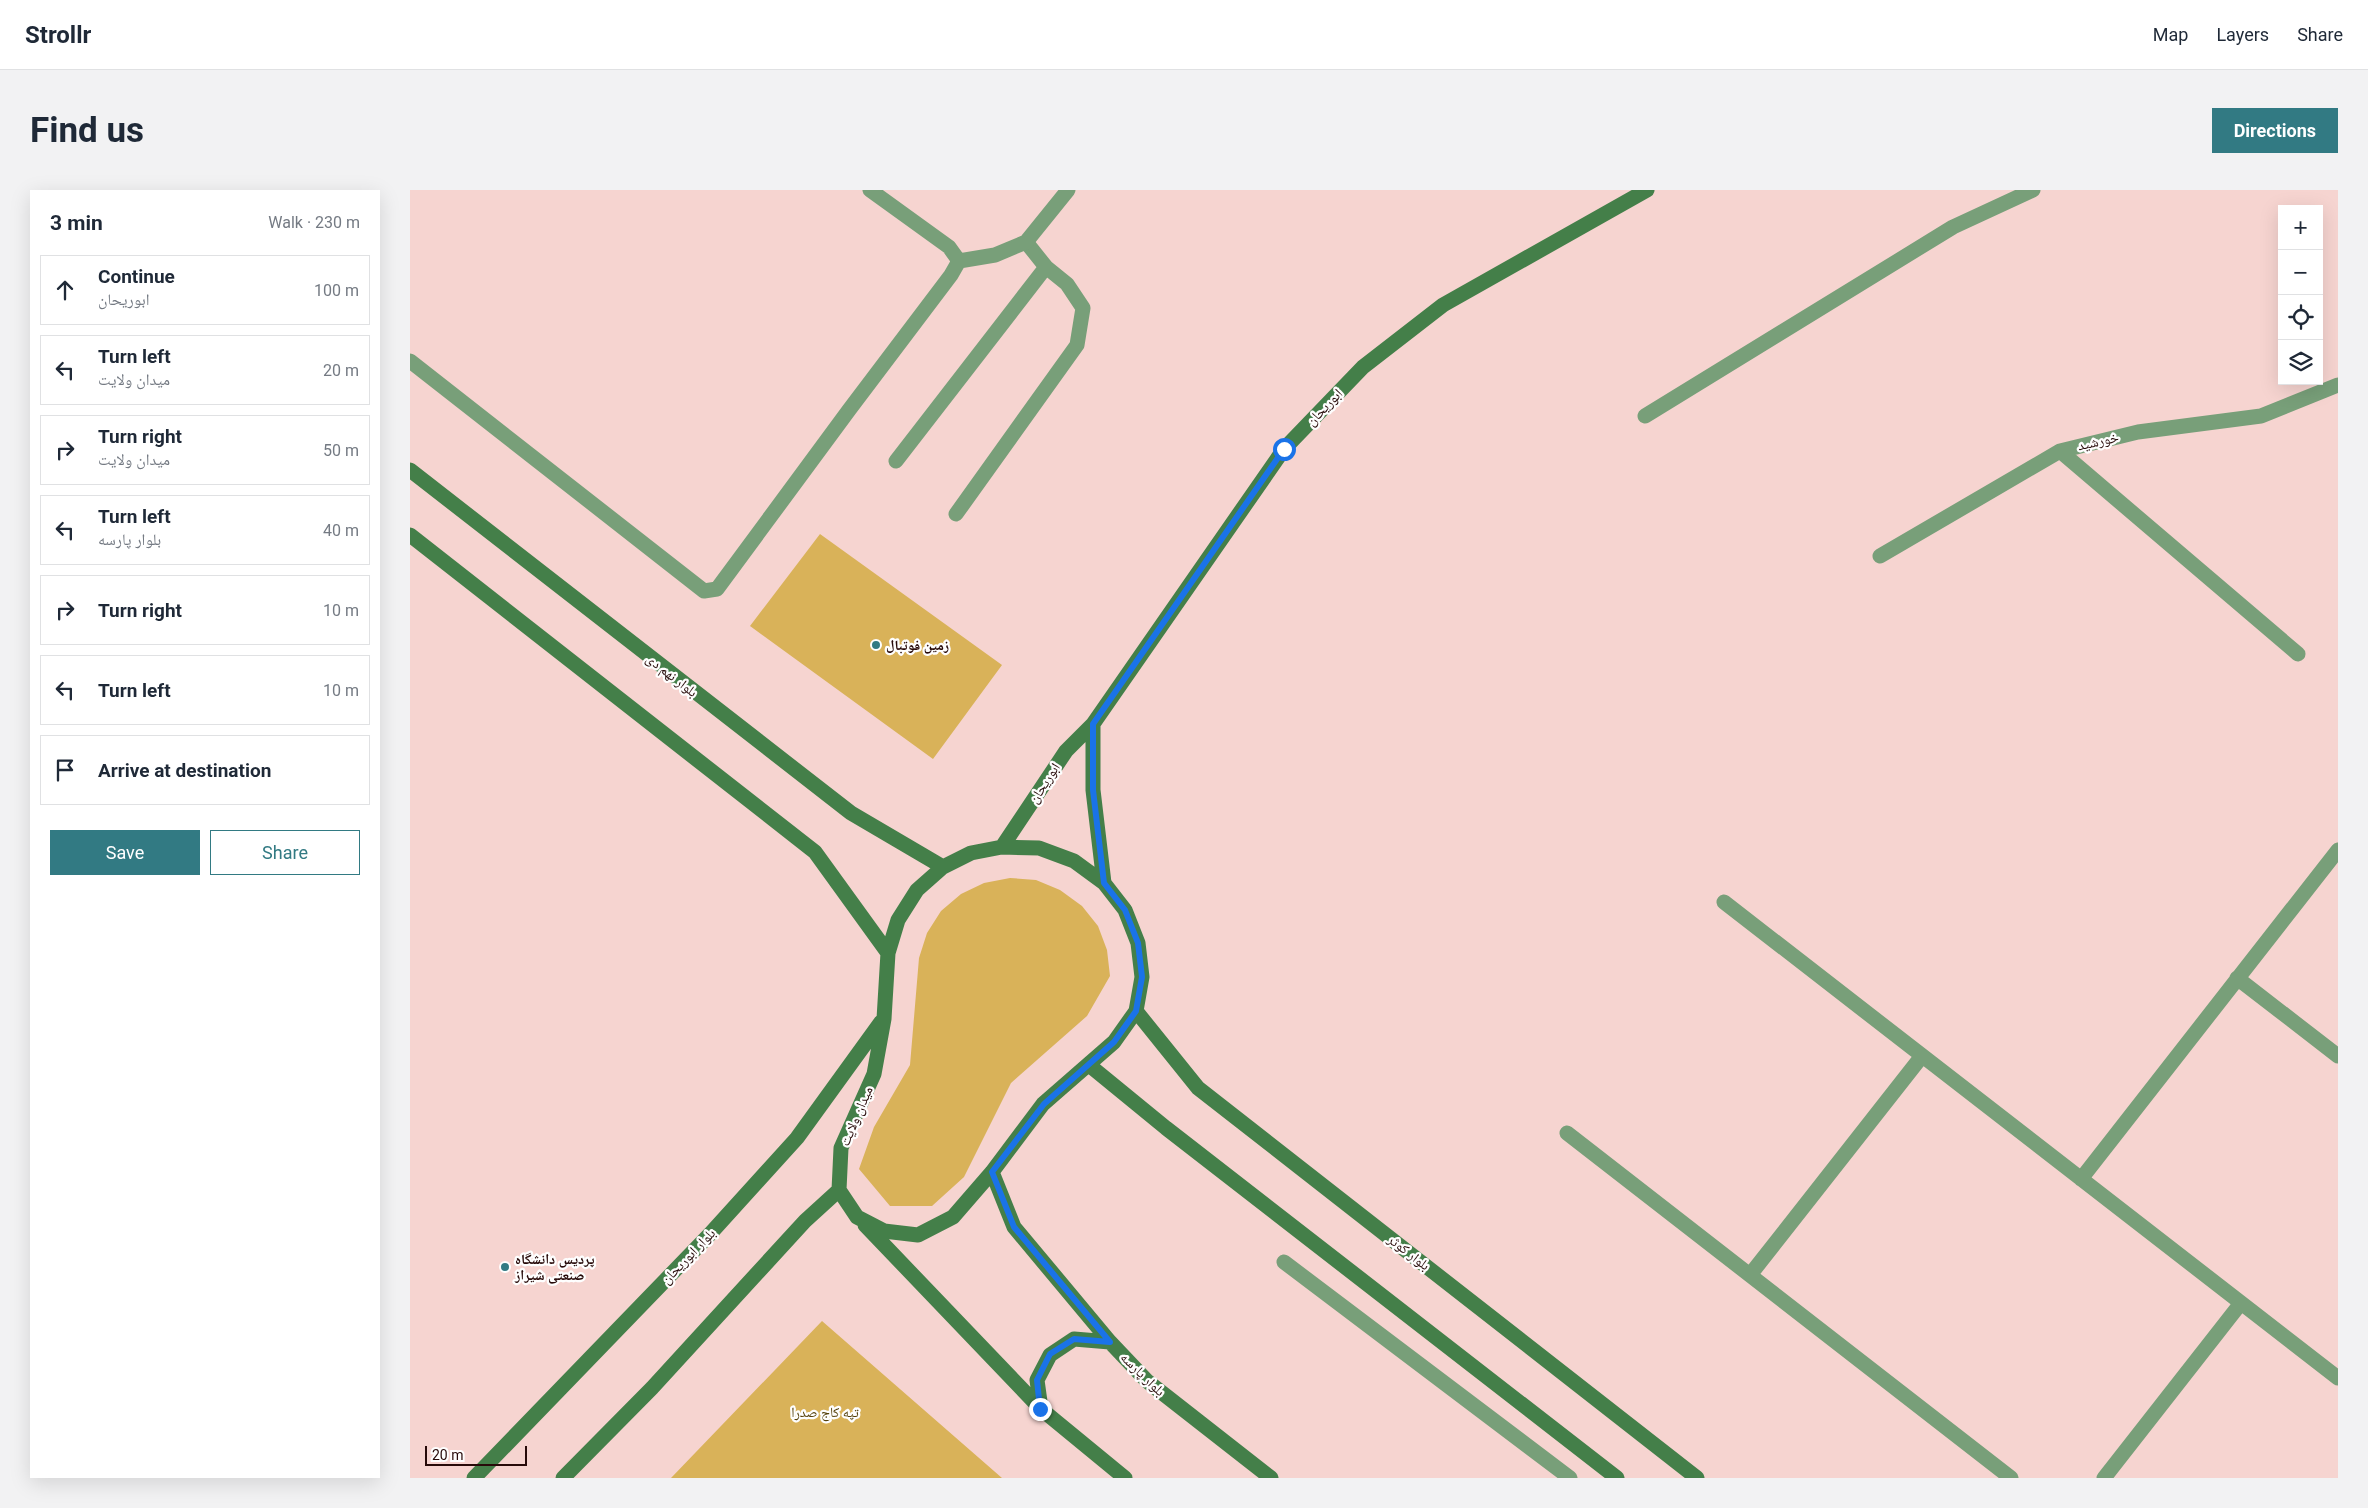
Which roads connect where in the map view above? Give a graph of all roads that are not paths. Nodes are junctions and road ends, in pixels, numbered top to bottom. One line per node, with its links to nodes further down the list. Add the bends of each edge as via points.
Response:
1 (870, 190): 6 (street, via 949,247)
2 (1068, 190): 5 (street)
3 (1647, 190): 18 (main road, ابوریحان, via 1443,305 1363,367 1284,449)
4 (2033, 190): 10 (street, via 1953,227)
5 (1026, 242): 6 (street, via 995,255); 7 (street)
6 (959, 261): 8 (street, via 712,592 704,591)
7 (1046, 267): 12 (street); 14 (street, via 1067,284 1082,308 1077,345)
8 (410, 361)
9 (2338, 385): 11 (street, خورشید, via 2261,416 2138,432)
10 (1645, 416)
11 (2060, 450): 16 (street, خورشید); 17 (street)
12 (896, 461)
13 (410, 470): 21 (main road, بلوار نهم دی, via 851,813)
14 (956, 514)
15 (410, 535): 24 (main road, via 815,852)
16 (1880, 556)
17 (2298, 654)
18 (1093, 724): 19 (main road, ابوریحان, via 1066,751); 22 (main road, via 1093,790)
19 (1002, 847): 21 (main road, میدان ولایت, via 971,854); 22 (main road, میدان ولایت, via 1039,848 1074,861)
20 (2338, 850): 25 (street)
21 (943, 867): 24 (main road, میدان ولایت, via 917,890 898,920)
22 (1104, 883): 26 (main road, میدان ولایت, via 1125,910 1138,943 1142,977)
23 (1724, 902): 28 (street)
24 (888, 953): 27 (main road, میدان ولایت)
25 (2237, 978): 29 (street); 33 (street)
26 (1136, 1011): 30 (main road, میدان ولایت, via 1114,1042); 48 (main road, بلوار کوثر, via 1198,1088)
27 (884, 1019): 34 (main road, میدان ولایت, via 874,1074 841,1148); 42 (main road, بلوار ابوریحان, via 797,1138 710,1234)
28 (1922, 1056): 33 (street); 37 (street)
29 (2338, 1056)
30 (1089, 1065): 32 (main road, میدان ولایت, via 1044,1104); 47 (main road)
31 (1567, 1133): 37 (street)
32 (992, 1172): 35 (main road, میدان ولایت, via 953,1217 918,1235 884,1231); 39 (main road, بلوار پارسه, via 1014,1227)
33 (2081, 1179): 38 (street)
34 (839, 1190): 35 (main road, میدان ولایت); 43 (main road, via 805,1221 652,1388)
35 (857, 1217): 41 (main road)
36 (1284, 1262): 46 (street)
37 (1750, 1275): 49 (street)
38 (2241, 1303): 40 (street); 50 (street)
39 (1110, 1342): 41 (main road, via 1074,1339 1050,1354 1037,1380); 45 (main road, بلوار پارسه, via 1146,1382)
40 (2338, 1378)
41 (1040, 1409): 44 (main road)
42 (474, 1478)
43 (563, 1478)
44 (1125, 1478)
45 (1271, 1478)
46 (1570, 1478)
47 (1617, 1478)
48 (1697, 1478)
49 (2011, 1478)
50 (2104, 1478)

